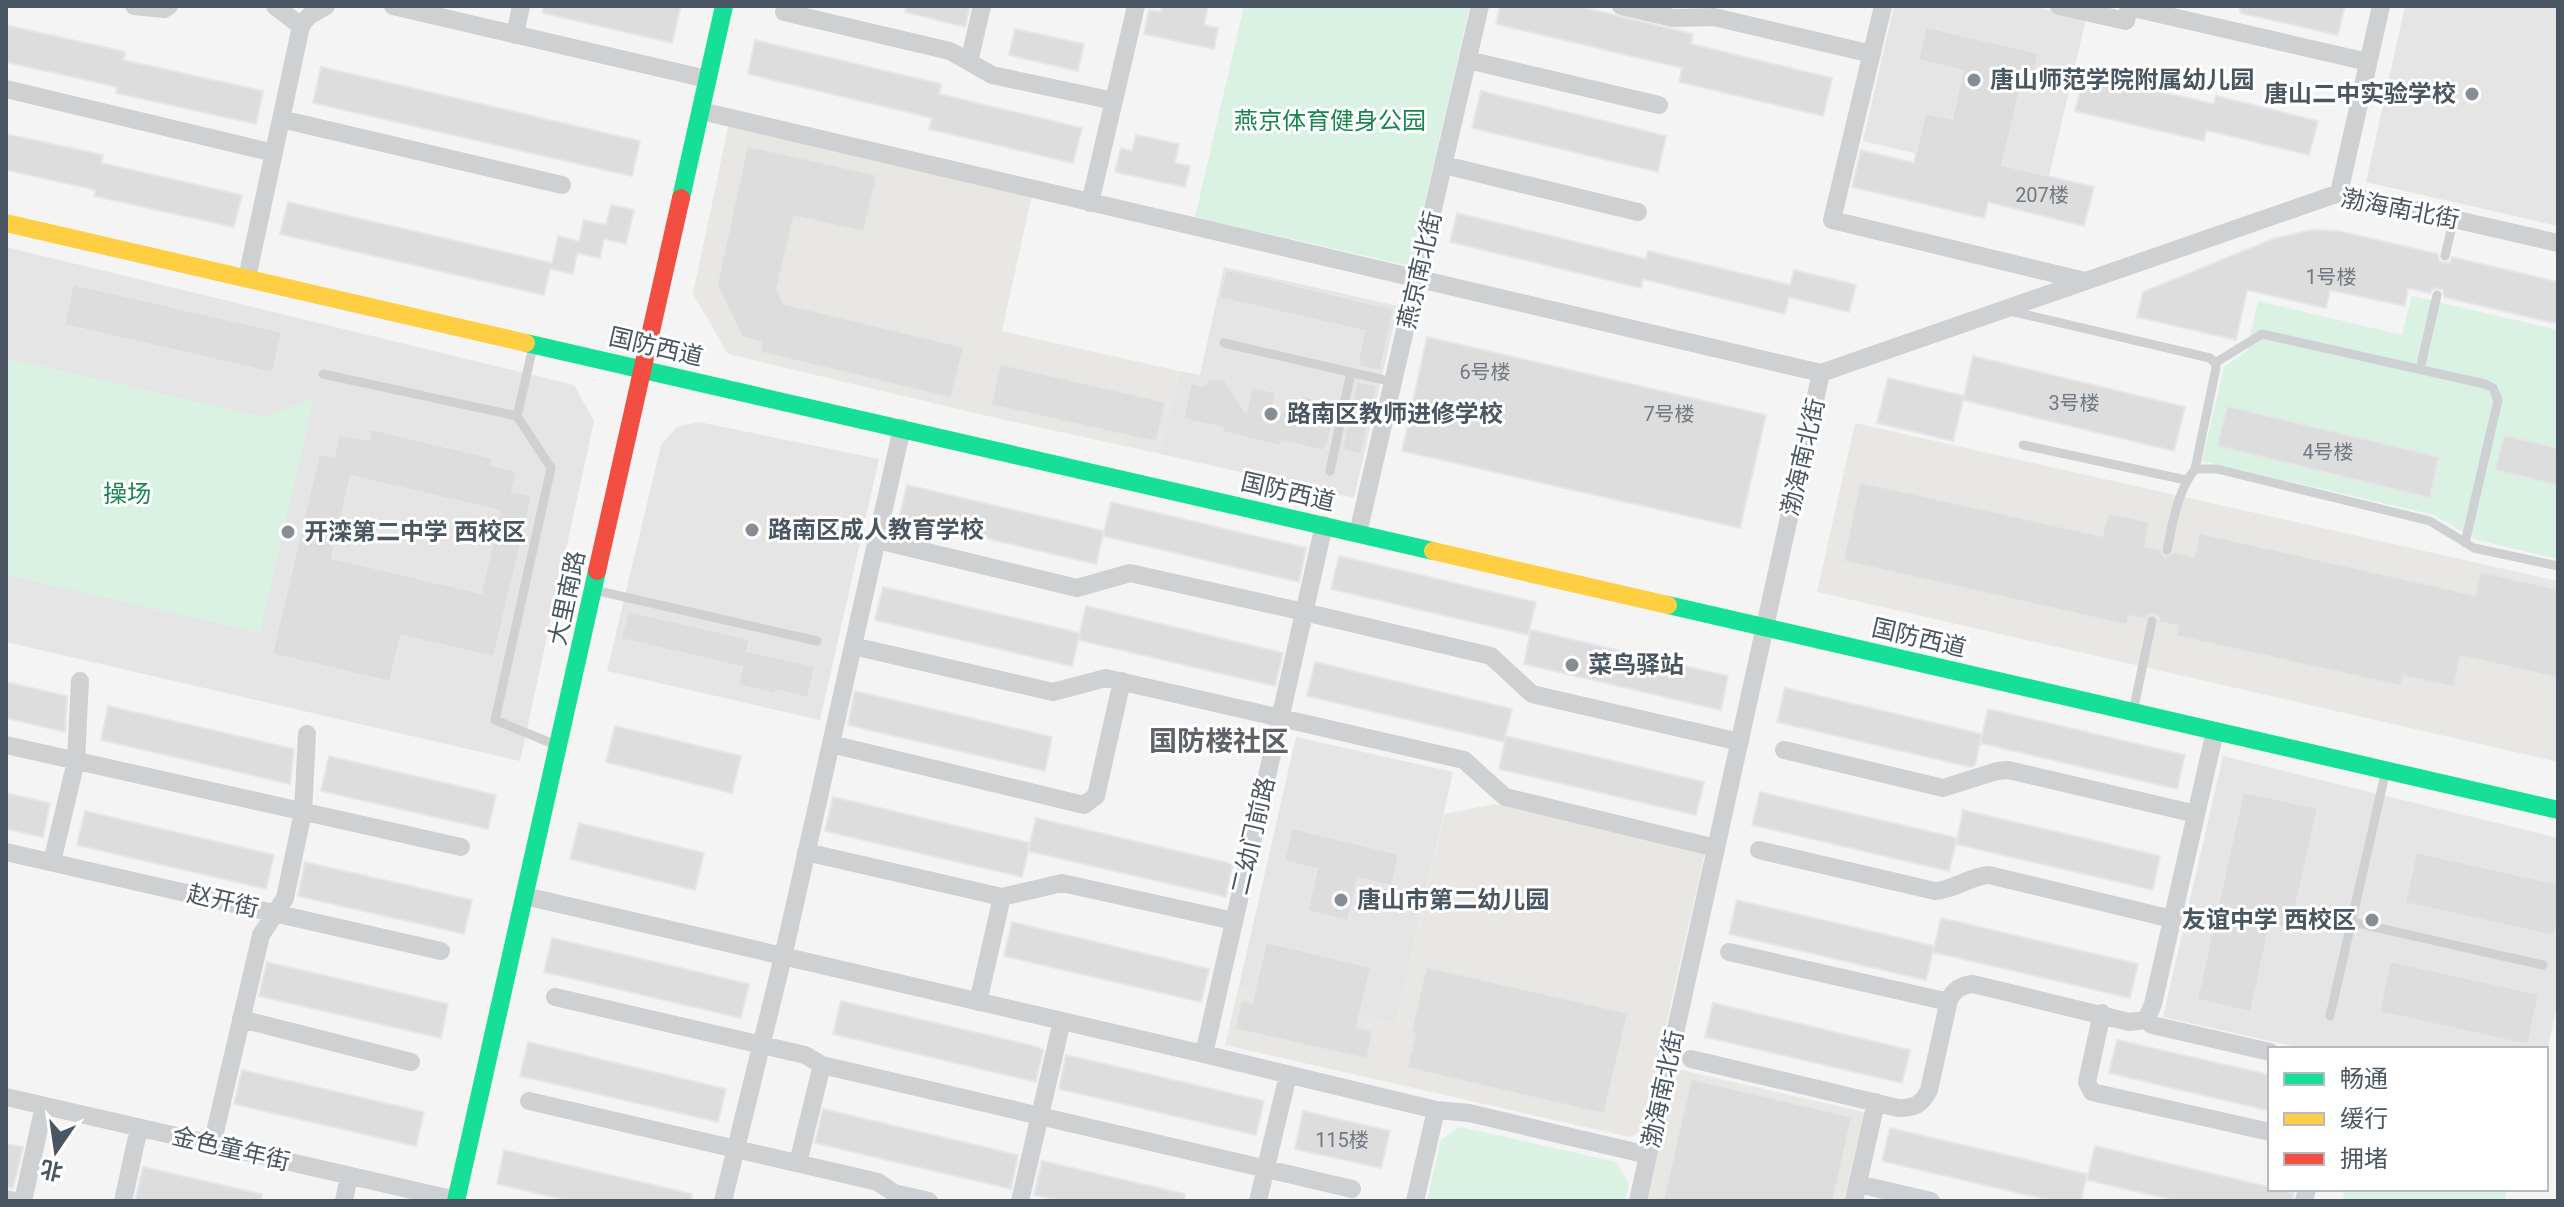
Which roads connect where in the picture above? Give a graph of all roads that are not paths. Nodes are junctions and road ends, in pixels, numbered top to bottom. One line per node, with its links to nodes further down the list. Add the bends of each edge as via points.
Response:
1 (134, 6): 2 (street)
2 (169, 6)
3 (275, 6): 17 (street)
4 (326, 6): 17 (street)
5 (393, 6): 18 (street)
6 (521, 6): 18 (street)
7 (724, 6): 23 (street, 大里南路)
8 (982, 6): 21 (street)
9 (1136, 6): 25 (street)
10 (1480, 6): 20 (street, 燕京南北街)
11 (1621, 6): 19 (street, via 1673,18 1714,17)
12 (1883, 6): 19 (street)
13 (2059, 6): 14 (street, via 2126,21)
14 (2129, 6): 22 (street)
15 (2381, 6): 22 (street)
16 (784, 12): 21 (street, via 950,51)
17 (301, 26): 28 (street)
18 (515, 35): 23 (street)
19 (1872, 54): 41 (street, via 1832,220)
20 (1468, 60): 26 (street); 30 (street, 燕京南北街)
21 (969, 62): 25 (street, via 992,75)
22 (2368, 62): 32 (street)
23 (707, 79): 27 (street, 大里南路)
24 (6, 89): 29 (street)
25 (1114, 101): 33 (street)
26 (1659, 105)
27 (701, 111): 33 (street); 47 (street, 大里南路)
28 (281, 119): 29 (street); 31 (street)
29 (274, 153): 39 (street)
30 (1444, 165): 34 (street); 40 (street, 燕京南北街)
31 (562, 185)
32 (2339, 193): 35 (street, 渤海南北街); 41 (street, 渤海南北街)
33 (1090, 203): 40 (street)
34 (1638, 212)
35 (2454, 218): 37 (street, 渤海南北街); 38 (lane)
36 (6, 223): 39 (street, 国防西道)
37 (2558, 243)
38 (2445, 256)
39 (247, 278): 44 (street, 国防西道)
40 (1418, 279): 50 (street); 52 (street, 燕京南北街)
41 (2085, 281): 43 (street, 渤海南北街)
42 (2437, 295): 48 (lane)
43 (2005, 309): 46 (lane); 50 (street, 渤海南北街)
44 (534, 343): 47 (street, 国防西道); 53 (lane)
45 (1224, 343): 49 (lane)
46 (2215, 363): 48 (lane, via 2262,334); 56 (lane)
47 (643, 368): 54 (street, 国防西道); 65 (street, 大里南路)
48 (2420, 369): 62 (lane, via 2485,384 2498,400)
49 (1351, 372): 52 (lane); 57 (lane)
50 (1821, 373): 68 (street, 渤海南北街)
51 (323, 374): 53 (lane)
52 (1393, 382): 60 (street, 燕京南北街)
53 (517, 416): 80 (lane, via 551,468 495,720)
54 (902, 428): 59 (street, 国防西道); 61 (street)
55 (2023, 445): 58 (lane)
56 (2195, 469): 58 (lane); 62 (lane, via 2217,469 2430,521)
57 (1330, 471)
58 (2186, 480): 63 (lane)
59 (1324, 525): 60 (street, 国防西道); 66 (street, 二幼门前路)
60 (1358, 533): 68 (street, 国防西道)
61 (877, 540): 66 (street, via 1077,588 1130,573); 70 (street)
62 (2465, 543): 64 (lane)
63 (2167, 550)
64 (2558, 566)
65 (593, 590): 69 (lane); 80 (street, 大里南路)
66 (1304, 612): 74 (street, 二幼门前路); 77 (street, via 1491,656 1532,694)
67 (2152, 621): 73 (lane)
68 (1765, 627): 73 (street, 国防西道); 77 (street, 渤海南北街)
69 (817, 641)
70 (853, 646): 72 (street, via 1053,692 1106,678); 78 (street)
71 (80, 681): 82 (street)
72 (1122, 681): 74 (street); 78 (street, via 1096,796 1084,805)
73 (2133, 712): 75 (street, 国防西道)
74 (1280, 717): 88 (street, via 1464,760 1505,797); 97 (street, 二幼门前路)
75 (2215, 731): 83 (street, 国防西道); 86 (street)
76 (307, 734): 85 (street)
77 (1740, 742): 88 (street, 渤海南北街)
78 (831, 744): 91 (street)
79 (6, 745): 82 (street)
80 (559, 746): 93 (street, 大里南路)
81 (1784, 750): 86 (street, via 1943,788 2008,770)
82 (76, 761): 85 (street); 92 (street)
83 (2386, 770): 84 (street, 国防西道); 98 (lane)
84 (2558, 810)
85 (303, 812): 87 (street); 95 (street, via 285,898)
86 (2196, 814): 96 (street)
87 (461, 847)
88 (1716, 848): 128 (street, 渤海南北街)
89 (1759, 850): 96 (street, via 1935,891 1989,875)
90 (6, 852): 92 (street, 赵开街)
91 (806, 852): 94 (street); 101 (street)
92 (52, 862): 95 (street, 赵开街)
93 (525, 896): 101 (street); 140 (street, 大里南路)
94 (1002, 897): 97 (street, via 1062,883); 105 (street)
95 (276, 913): 99 (street, 赵开街); 108 (street, via 261,935)
96 (2172, 919): 109 (street)
97 (1234, 921): 113 (street, 二幼门前路)
98 (2352, 922): 102 (lane); 107 (lane)
99 (441, 951)
100 (1729, 952): 104 (street)
101 (783, 957): 105 (street); 111 (street)
102 (2543, 965)
103 (555, 997): 111 (street)
104 (1949, 1000): 106 (street, via 1953,992 1973,984); 120 (street, via 1925,1099 1910,1108)
105 (978, 1002): 110 (street)
106 (2102, 1013): 109 (street, via 2129,1022); 125 (street, via 2087,1082 2092,1092)
107 (2330, 1016)
108 (241, 1019): 115 (street); 126 (street)
109 (2146, 1020): 112 (street)
110 (1062, 1021): 113 (street); 123 (street)
111 (762, 1045): 116 (street, via 805,1055); 127 (street)
112 (2268, 1052)
113 (1204, 1054): 117 (street)
114 (1691, 1059): 120 (street)
115 (411, 1062)
116 (822, 1065): 123 (street); 129 (street)
117 (1288, 1075): 122 (street); 130 (street)
118 (6, 1097): 121 (street, 金色童年街)
119 (529, 1101): 127 (street)
120 (1876, 1102): 133 (street)
121 (44, 1106): 124 (street, 金色童年街); 137 (street)
122 (1436, 1110): 128 (street); 145 (street)
123 (1040, 1116): 130 (street); 143 (street)
124 (139, 1128): 126 (street, 金色童年街); 138 (street)
125 (2268, 1132)
126 (212, 1145): 131 (street, 金色童年街)
127 (736, 1148): 129 (street); 141 (street)
128 (1648, 1155): 146 (street, 渤海南北街)
129 (798, 1163): 134 (street, via 878,1182)
130 (1266, 1169): 132 (street); 144 (street)
131 (349, 1176): 139 (street); 140 (street, 金色童年街)
132 (1352, 1189)
133 (1856, 1193): 147 (street)
134 (893, 1197): 142 (street)
135 (6, 1199): 136 (street)
136 (14, 1201)
137 (23, 1201)
138 (123, 1201)
139 (344, 1201)
140 (456, 1201)
141 (723, 1201)
142 (929, 1201)
143 (1020, 1201)
144 (1258, 1201)
145 (1415, 1201)
146 (1638, 1201)
147 (1931, 1201)

